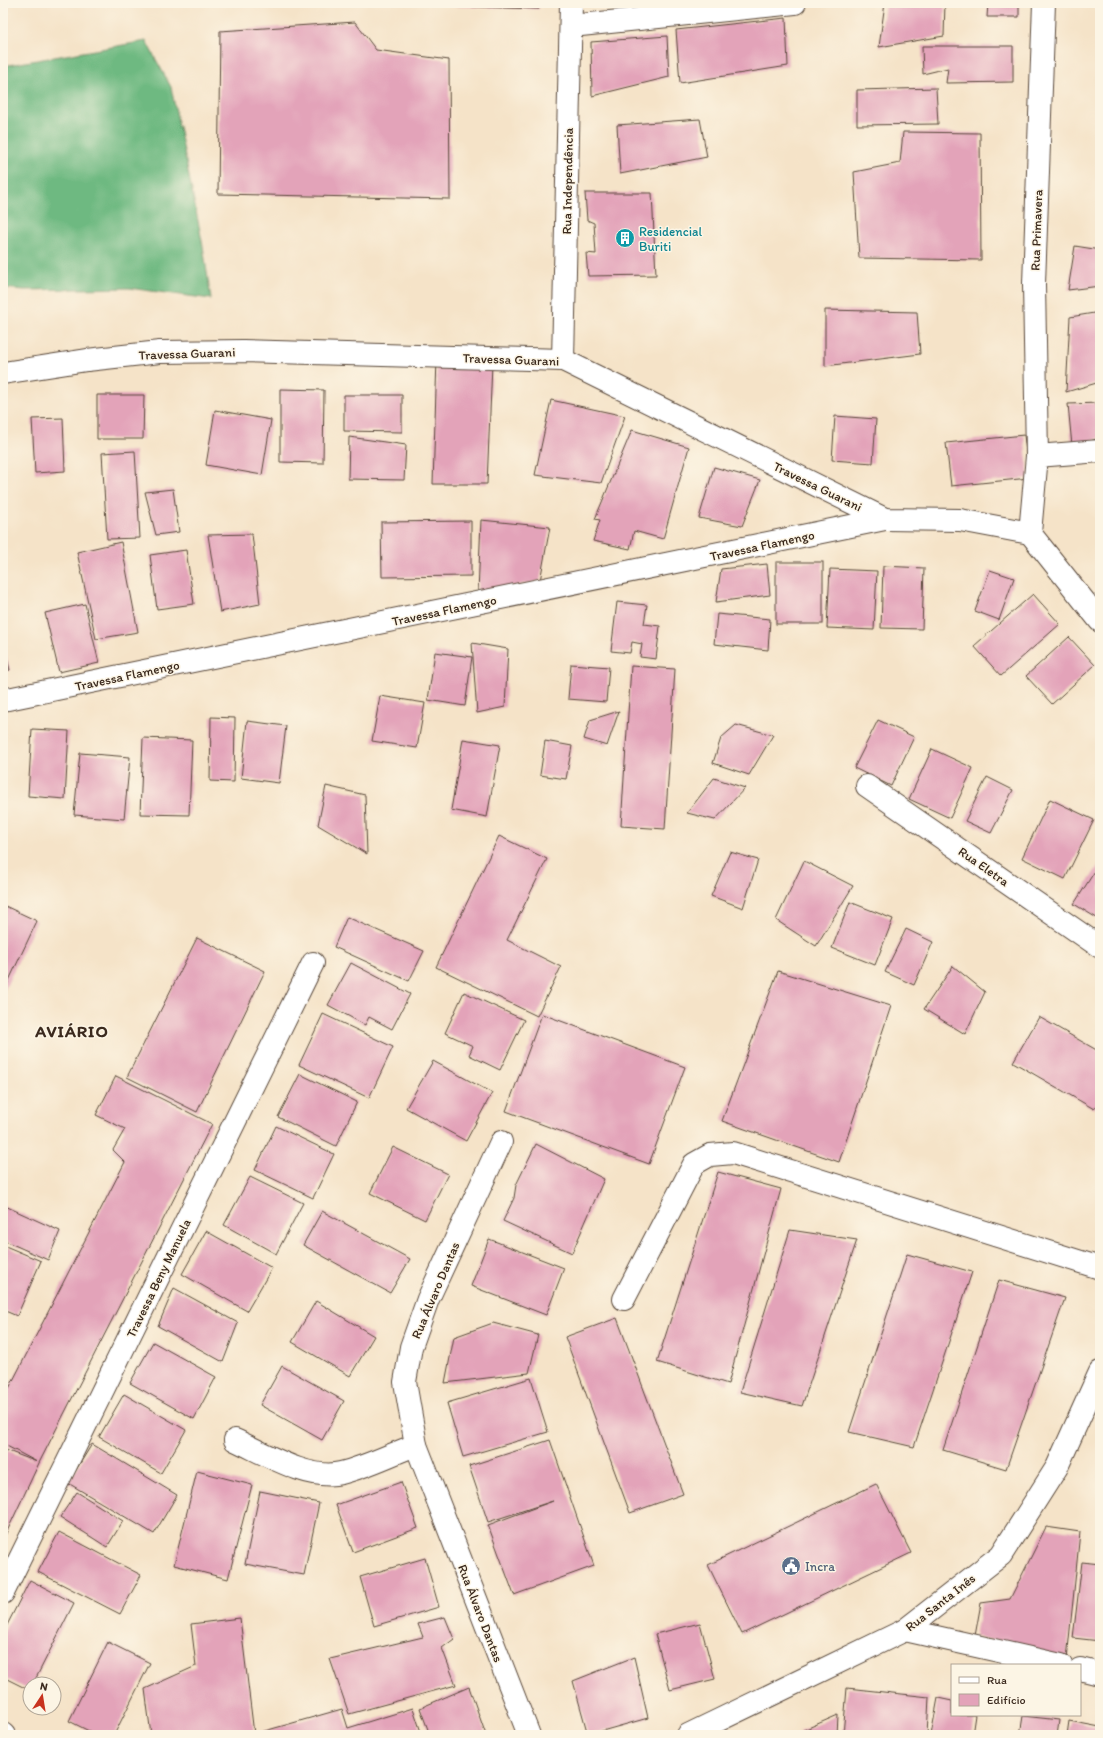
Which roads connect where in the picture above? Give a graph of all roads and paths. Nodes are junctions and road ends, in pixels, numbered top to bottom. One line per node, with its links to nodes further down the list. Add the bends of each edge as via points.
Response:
1 (571, 3): 4 (street, Rua Independência)
2 (795, 3): 4 (street)
3 (1044, 3): 8 (street, Rua Primavera, via 1034,284)
4 (571, 26): 5 (street, Rua Independência)
5 (563, 360): 6 (street, Travessa Guarani, via 160,352); 9 (street, Travessa Guarani)
6 (3, 373)
7 (1100, 451): 8 (street)
8 (1037, 456): 10 (street)
9 (886, 519): 10 (street, Travessa Guarani, via 960,520); 12 (street, Travessa Flamengo)
10 (1030, 533): 11 (street)
11 (1100, 621)
12 (3, 700)
13 (867, 786): 14 (street, Rua Eletra)
14 (1100, 947)
15 (312, 963): 22 (street, Travessa Beny Manuela)
16 (501, 1142): 21 (street, Rua Álvaro Dantas, via 428,1299 411,1347 405,1382)
17 (1100, 1268): 18 (street, via 733,1153 710,1155 694,1164)
18 (624, 1299)
19 (1098, 1379): 23 (street, Rua Santa Inês, via 1057,1467 1001,1555)
20 (235, 1440): 21 (street, via 298,1469 319,1473 340,1473)
21 (416, 1446): 27 (street, Rua Álvaro Dantas)
22 (3, 1593)
23 (905, 1630): 24 (street); 28 (street, Rua Santa Inês)
24 (1057, 1664)
25 (1081, 1669): 26 (street)
26 (1100, 1674)
27 (529, 1735)
28 (688, 1735)

